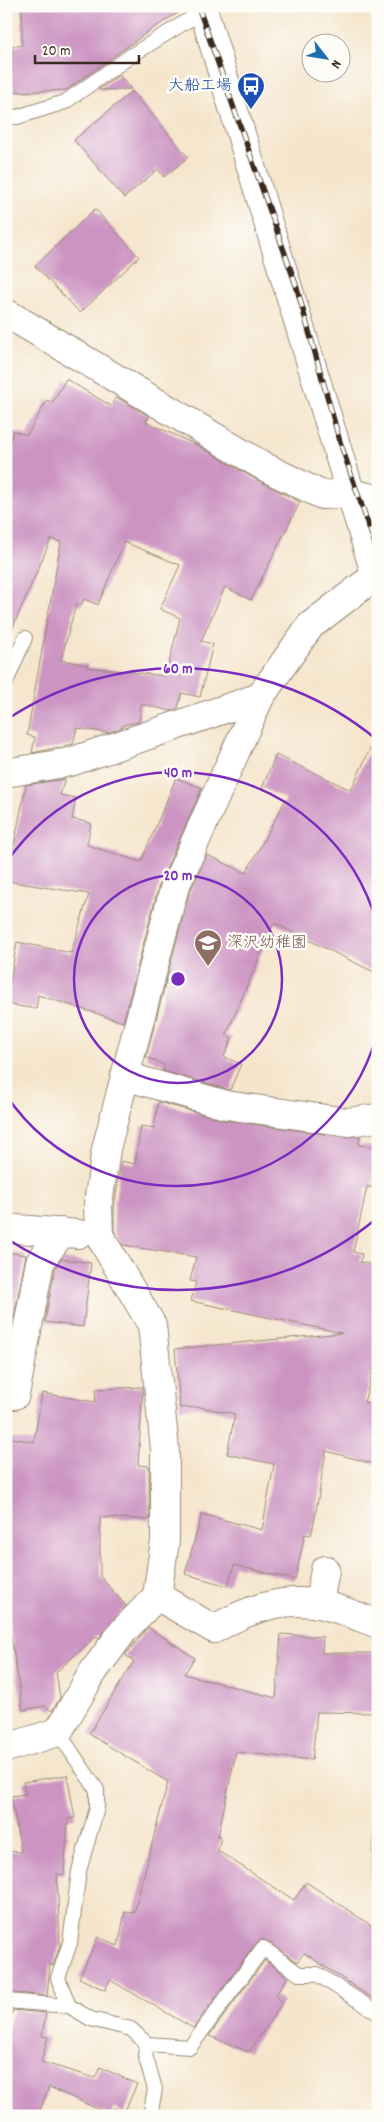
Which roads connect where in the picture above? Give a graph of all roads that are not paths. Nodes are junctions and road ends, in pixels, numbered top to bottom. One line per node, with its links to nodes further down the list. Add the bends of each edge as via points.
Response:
1 (202, 9): 2 (lane, via 64,102 16,117); 4 (street)
2 (6, 116)
3 (6, 313): 4 (street, via 265,466 322,495)
4 (349, 493): 5 (street); 6 (street)
5 (378, 499)
6 (376, 580): 9 (street, via 310,626)
7 (25, 638): 8 (lane)
8 (6, 682)
9 (260, 697): 10 (street, via 70,762); 11 (street, via 174,889)
10 (6, 773)
11 (125, 1076): 12 (street, via 226,1105 348,1122); 15 (street, via 106,1149 98,1204)
12 (378, 1118)
13 (6, 1228): 14 (street)
14 (62, 1232): 15 (street); 16 (street, via 40,1262 15,1395)
15 (99, 1236): 18 (street, via 152,1325 165,1450 165,1541)
16 (6, 1394)
17 (325, 1570): 19 (street)
18 (157, 1596): 19 (street, via 214,1629 242,1613 280,1602); 21 (street, via 124,1630 93,1672)
19 (320, 1604): 20 (street)
20 (378, 1624)
21 (58, 1732): 22 (street); 24 (lane, via 97,1790 97,1808 79,1871 70,1943 58,1978)
22 (6, 1748)
23 (6, 2001): 24 (lane)
24 (69, 2006): 26 (lane, via 91,2018 131,2029)
25 (378, 2013): 26 (lane, via 317,1974 299,1974 263,1948 190,2047)
26 (147, 2044): 27 (lane, via 145,2055 155,2089)
27 (150, 2116)

